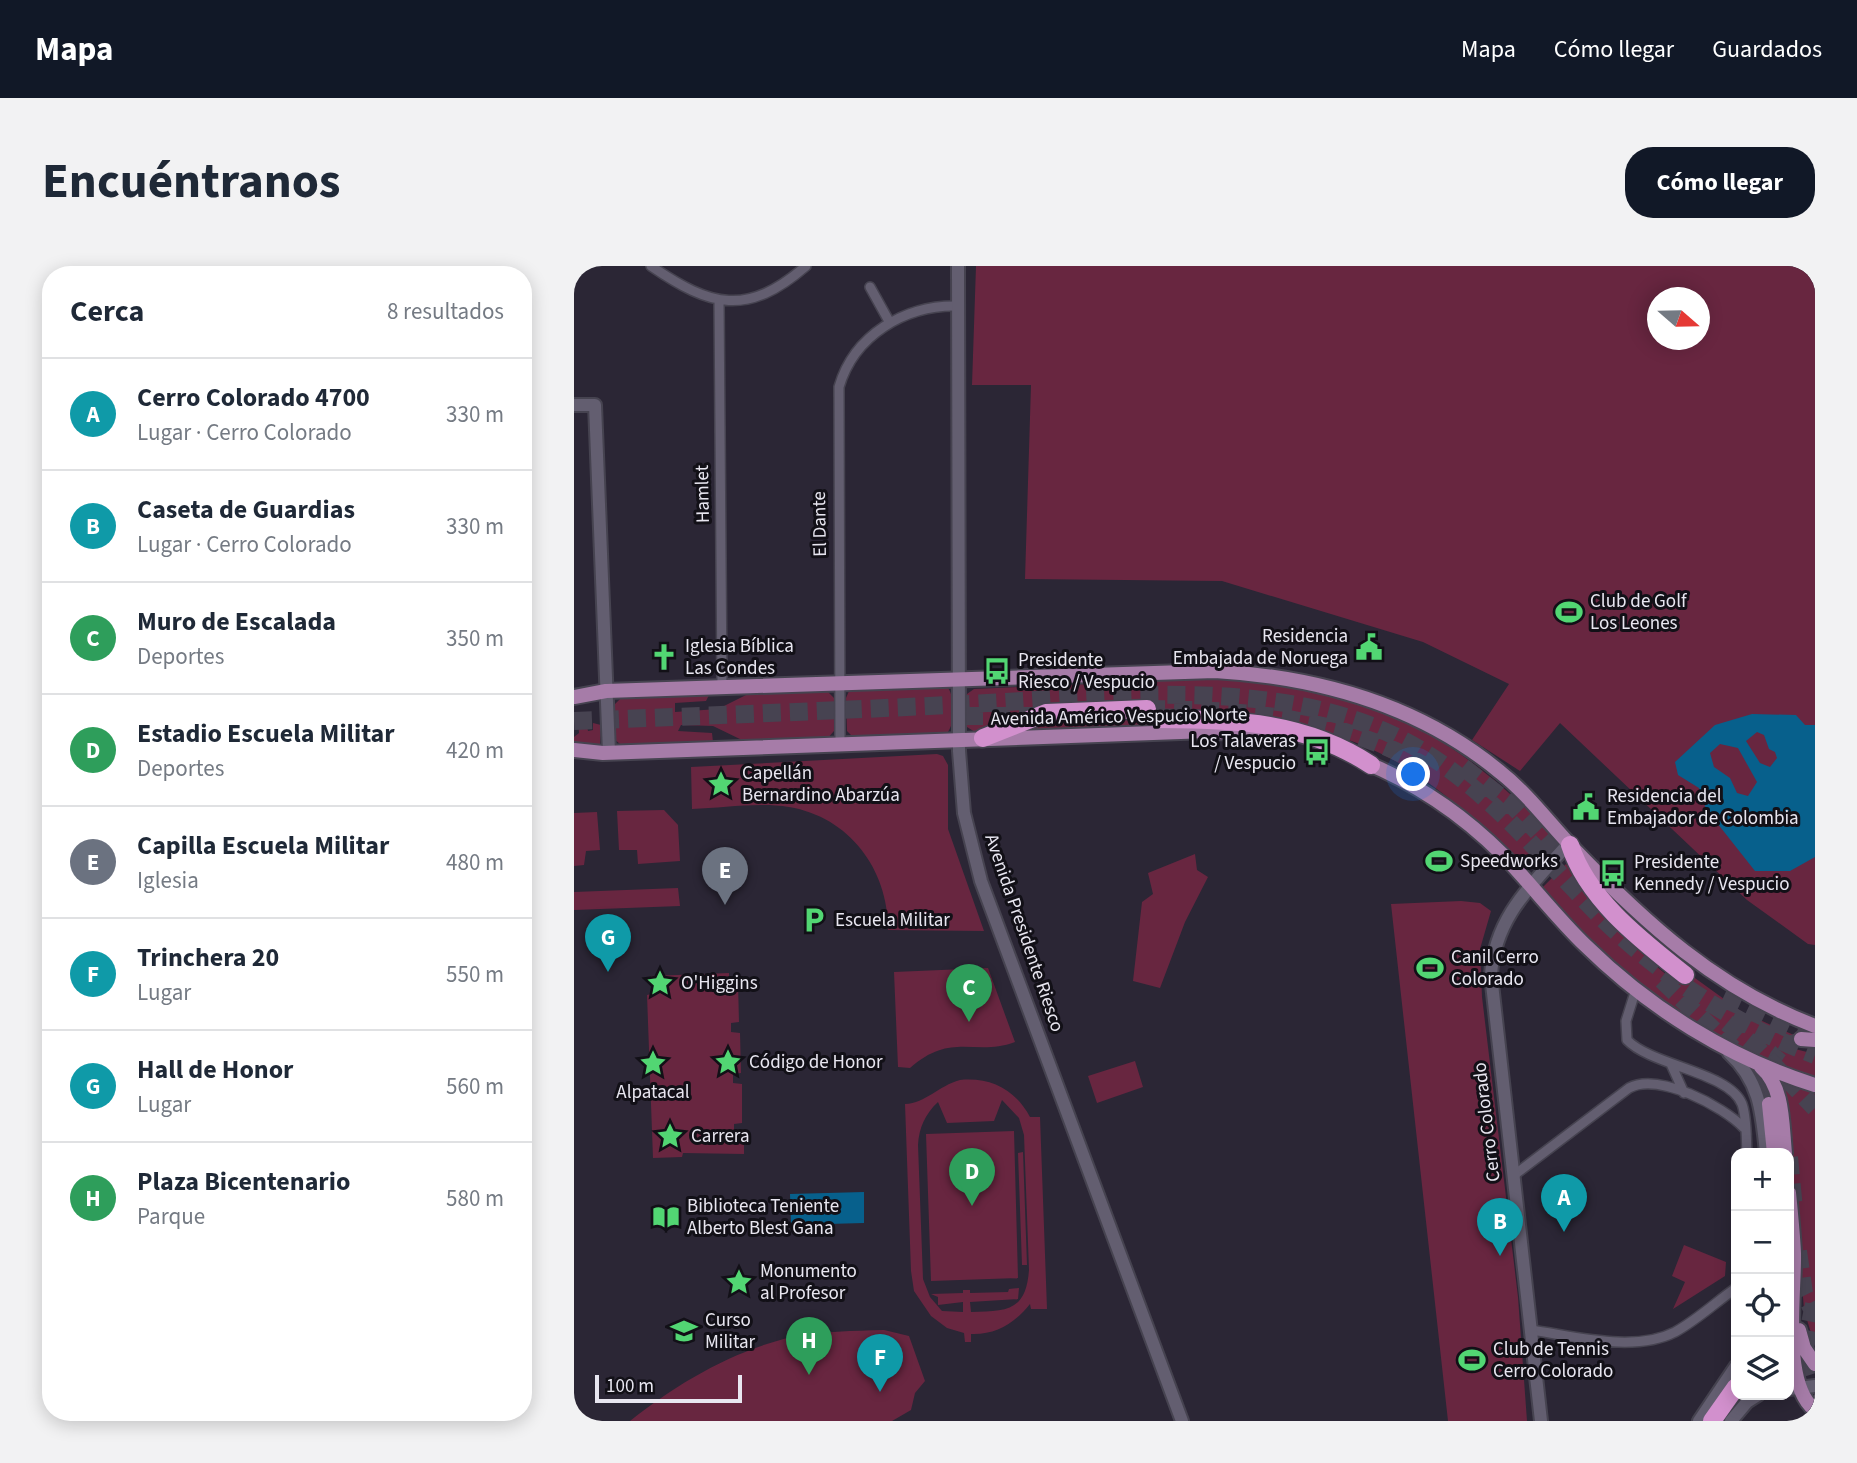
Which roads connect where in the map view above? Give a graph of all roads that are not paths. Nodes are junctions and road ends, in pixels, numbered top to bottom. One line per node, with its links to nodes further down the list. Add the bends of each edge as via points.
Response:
1 (651, 266): 5 (street, via 688,291)
2 (806, 266): 5 (street, via 768,293 744,300)
3 (958, 266): 6 (main road, Avenida Presidente Riesco)
4 (870, 287): 7 (street)
5 (719, 300): 11 (street, Hamlet)
6 (957, 306): 7 (street, El Dante, via 916,309); 9 (main road, Avenida Presidente Riesco)
7 (890, 323): 10 (street, El Dante, via 854,357 837,395)
8 (574, 405): 12 (main road, via 595,405)
9 (958, 681): 10 (main road, Avenida Américo Vespucio Norte); 15 (main road, Avenida Presidente Riesco); 21 (main road, Avenida Américo Vespucio Norte, via 1215,671 1328,686 1399,711 1482,757 1531,799)
10 (840, 684): 11 (main road, Avenida Américo Vespucio Norte); 16 (street, El Dante)
11 (722, 687): 12 (main road, Avenida Américo Vespucio Norte)
12 (606, 691): 13 (main road, Avenida Américo Vespucio Norte); 18 (main road)
13 (574, 695)
14 (983, 738): 15 (main road, Avenida Américo Vespucio Norte); 20 (main road, Avenida Américo Vespucio Norte, via 1237,731 1306,742); 20 (highway, via 1056,712 1228,719 1281,726 1334,744)
15 (959, 739): 16 (main road, Avenida Américo Vespucio Norte); 48 (main road, Avenida Presidente Riesco, via 964,813 976,866)
16 (840, 745): 18 (main road, Avenida Américo Vespucio Norte)
17 (574, 750): 18 (main road, Avenida Américo Vespucio Norte)
18 (606, 752): 19 (main road, Avenida Américo Vespucio Norte)
19 (574, 756)
20 (1371, 765): 22 (main road, Avenida Américo Vespucio Norte, via 1457,816)
21 (1569, 844): 22 (main road, Cerro Colorado); 23 (highway, via 1600,897 1647,945); 25 (main road, Avenida Américo Vespucio Norte, via 1637,913 1701,967 1745,994)
22 (1531, 887): 24 (main road, Avenida Américo Vespucio Norte, via 1587,947); 37 (main road, Cerro Colorado, via 1499,931 1491,975)
23 (1685, 975)
24 (1636, 989): 26 (main road, Avenida Américo Vespucio Norte); 28 (street, via 1625,1036 1633,1046)
25 (1815, 1026)
26 (1721, 1045): 27 (main road, Avenida Américo Vespucio Norte); 34 (main road, via 1755,1085)
27 (1754, 1063): 29 (main road, Avenida Américo Vespucio Norte); 36 (main road, via 1776,1088)
28 (1671, 1064): 30 (street); 32 (street, via 1734,1092 1742,1104)
29 (1815, 1085)
30 (1684, 1093): 32 (street, via 1717,1107); 37 (street, via 1650,1082 1633,1086)
31 (1769, 1104): 35 (main road)
32 (1745, 1128): 33 (street)
33 (1747, 1148)
34 (1766, 1148)
35 (1773, 1148)
36 (1783, 1148)
37 (1513, 1176): 40 (main road, Cerro Colorado)
38 (1794, 1255): 41 (main road, via 1799,1331)
39 (1731, 1292): 40 (street, via 1675,1332 1651,1340)
40 (1531, 1330): 49 (main road, Cerro Colorado)
41 (1815, 1364)
42 (1731, 1373): 50 (main road)
43 (1815, 1386): 44 (main road)
44 (1794, 1389): 47 (main road)
45 (1731, 1394): 51 (highway)
46 (1750, 1400): 52 (main road)
47 (1815, 1410)
48 (1182, 1421)
49 (1541, 1421)
50 (1699, 1421)
51 (1712, 1421)
52 (1731, 1421)

